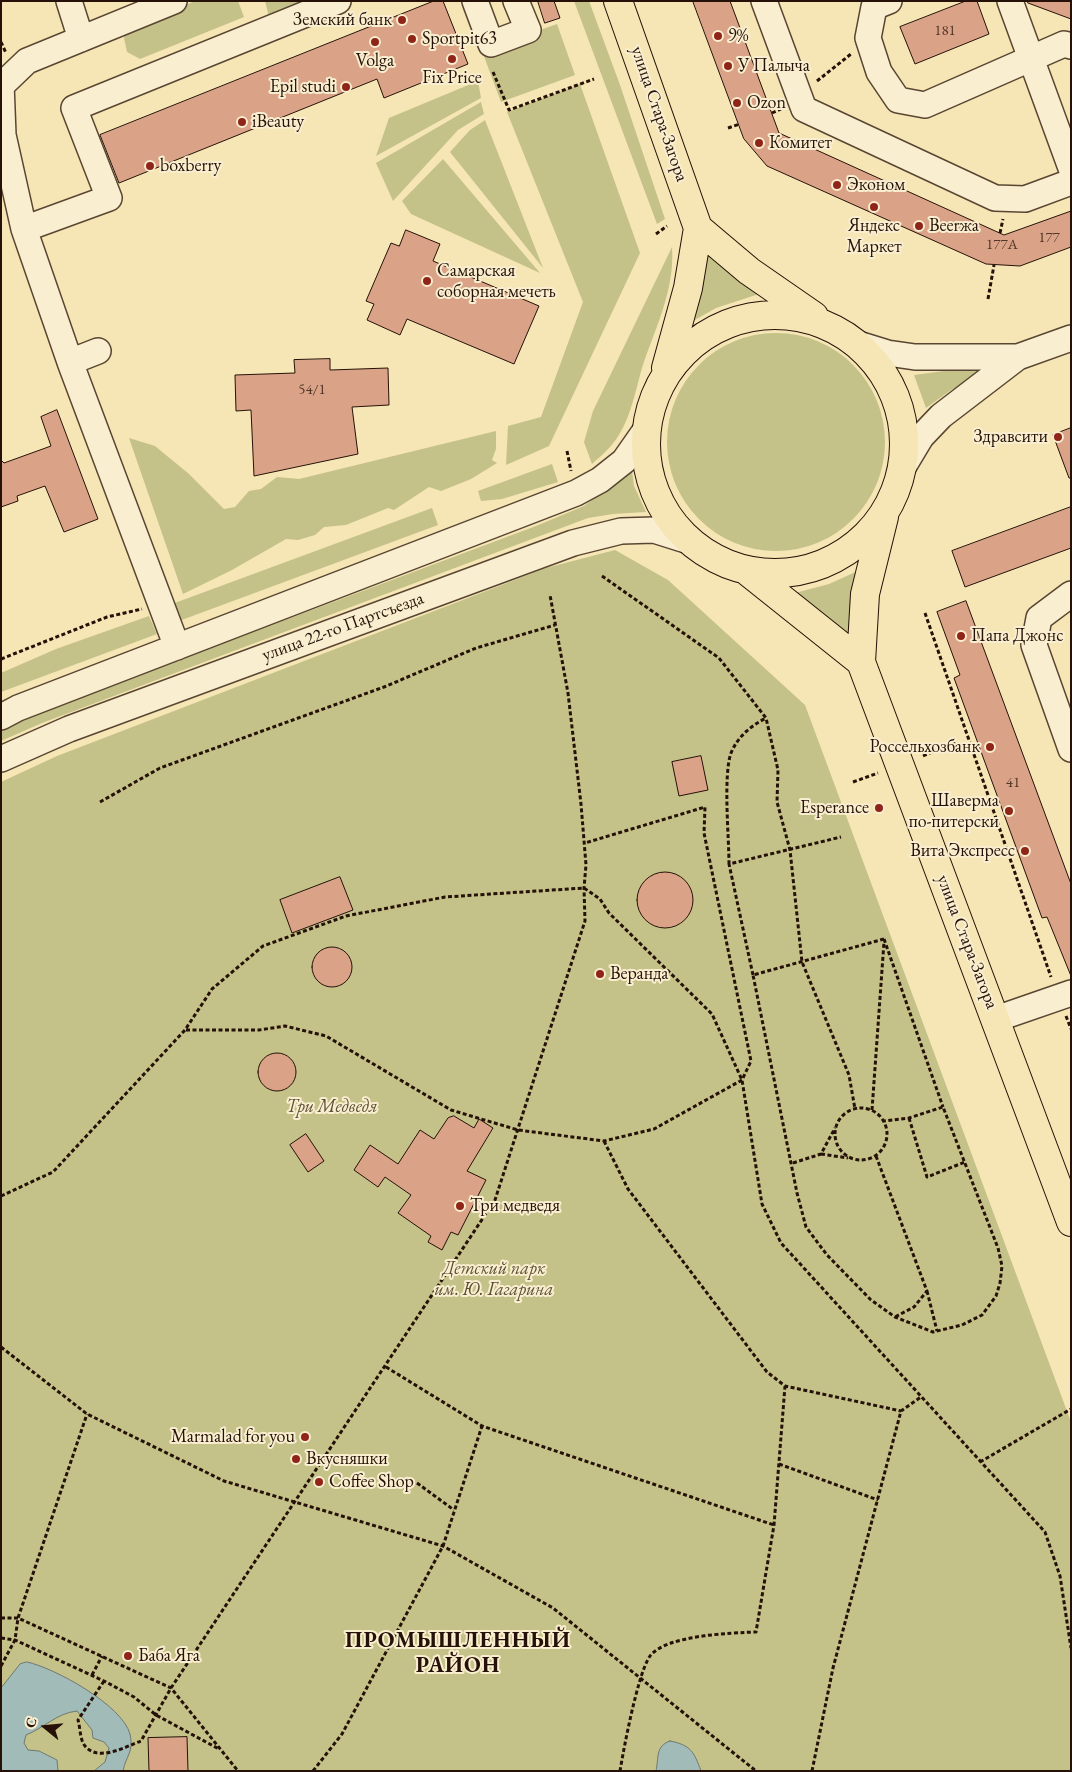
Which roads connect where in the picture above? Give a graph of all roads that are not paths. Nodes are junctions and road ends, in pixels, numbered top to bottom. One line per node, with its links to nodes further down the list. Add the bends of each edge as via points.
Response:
1 (69, 1): 10 (street)
2 (174, 1): 10 (street)
3 (338, 1): 18 (street, via 74,108 109,198)
4 (475, 1): 5 (street, via 491,44 528,30)
5 (516, 1)
6 (618, 1): 17 (main road, улица Стара-Загора)
7 (764, 1): 16 (street, via 804,109 995,198 1025,199)
8 (889, 1): 12 (street, via 874,7 869,41 879,72 898,100 924,106)
9 (1010, 1): 12 (street)
10 (80, 39): 13 (street, via 27,61)
11 (1071, 46): 12 (street, via 1064,44)
12 (1031, 58): 15 (street)
13 (2, 84): 14 (street)
14 (2, 135): 18 (street)
15 (1071, 168)
16 (1071, 182)
17 (698, 228): 19 (main road, via 749,271); 25 (main road, улица Стара-Загора, via 688,288)
18 (24, 230): 24 (street)
19 (823, 323): 21 (main road); 25 (main road, via 779,315 733,321 698,338)
20 (1071, 338): 23 (street)
21 (861, 345): 23 (street, via 915,357); 27 (main road, улица Стара-Загора, via 889,381 904,428)
22 (98, 351): 24 (street)
23 (1018, 357): 27 (street, via 941,416 921,437)
24 (70, 362): 32 (street)
25 (666, 368): 26 (main road, улица Стара-Загора)
26 (645, 431): 29 (main road, улица Стара-Загора, via 648,469 663,506); 32 (street, via 624,462 600,480 576,492)
27 (903, 467): 28 (main road, улица Стара-Загора)
28 (884, 516): 30 (main road, via 848,552 809,570 773,574); 33 (main road, улица Стара-Загора, via 866,594)
29 (692, 542): 30 (main road, улица Стара-Загора); 36 (street, улица 22-го Партсъезда, via 654,530 621,531 573,544 69,729)
30 (747, 571): 33 (main road)
31 (1071, 594): 35 (street, via 1039,618 1034,646)
32 (177, 647): 34 (street)
33 (861, 662): 38 (main road, улица Стара-Загора)
34 (1, 717)
35 (1071, 749)
36 (1, 759)
37 (1064, 995): 38 (street)
38 (996, 1019): 39 (main road, улица Стара-Загора)
39 (1071, 1222)

